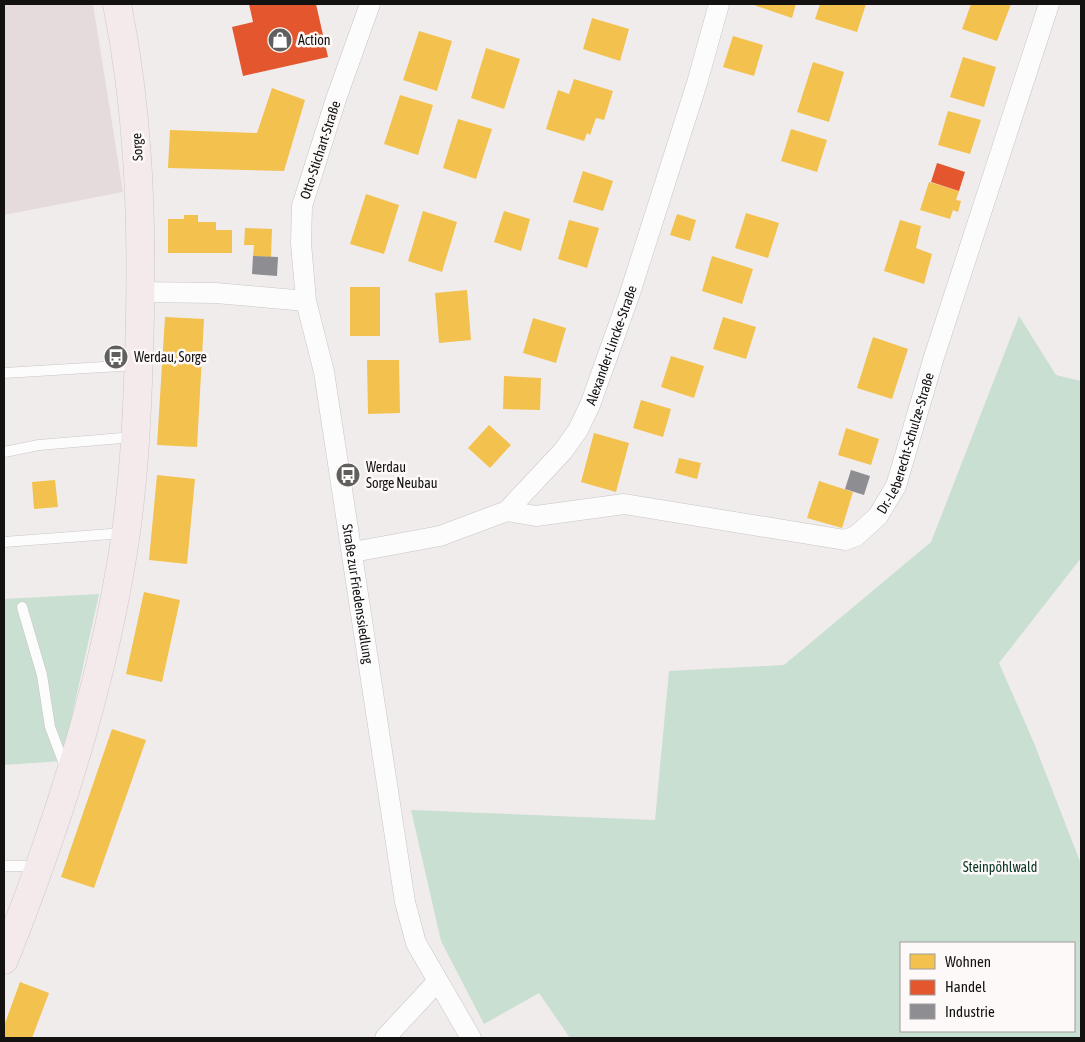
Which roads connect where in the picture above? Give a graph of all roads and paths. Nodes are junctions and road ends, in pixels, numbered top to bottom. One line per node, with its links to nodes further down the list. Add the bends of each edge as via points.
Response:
1 (117, 4): 5 (main road, Sorge, via 135,115 141,225)
2 (370, 4): 6 (street, Otto-Stichart-Straße, via 302,206 301,243)
3 (719, 4): 11 (street, Alexander-Lincke-Straße, via 632,286 590,405 563,451)
4 (1049, 4): 11 (street, Dr.-Leberecht-Schulze-Straße, via 934,357 896,486 878,516 856,536 846,540 624,504 536,516)
5 (140, 292): 6 (street, via 216,293); 7 (main road, Sorge)
6 (306, 301): 14 (street, Straße zur Friedenssiedlung, via 324,372)
7 (138, 365): 8 (lane); 9 (main road, Sorge)
8 (4, 373)
9 (135, 437): 10 (lane, via 39,445); 12 (main road, Sorge)
10 (4, 452)
11 (507, 511): 14 (street, Alexander-Lincke-Straße, via 440,536)
12 (125, 533): 13 (lane); 16 (main road, Sorge, via 106,639)
13 (4, 542)
14 (353, 552): 20 (street, Straße zur Friedenssiedlung, via 405,902 416,943)
15 (22, 607): 16 (lane, via 42,676 50,727)
16 (68, 778): 18 (main road, Sorge)
17 (4, 866): 18 (lane)
18 (39, 866): 19 (main road, Sorge)
19 (4, 960)
20 (437, 982): 21 (street); 22 (street, Straße zur Friedenssiedlung)
21 (385, 1038)
22 (471, 1038)

